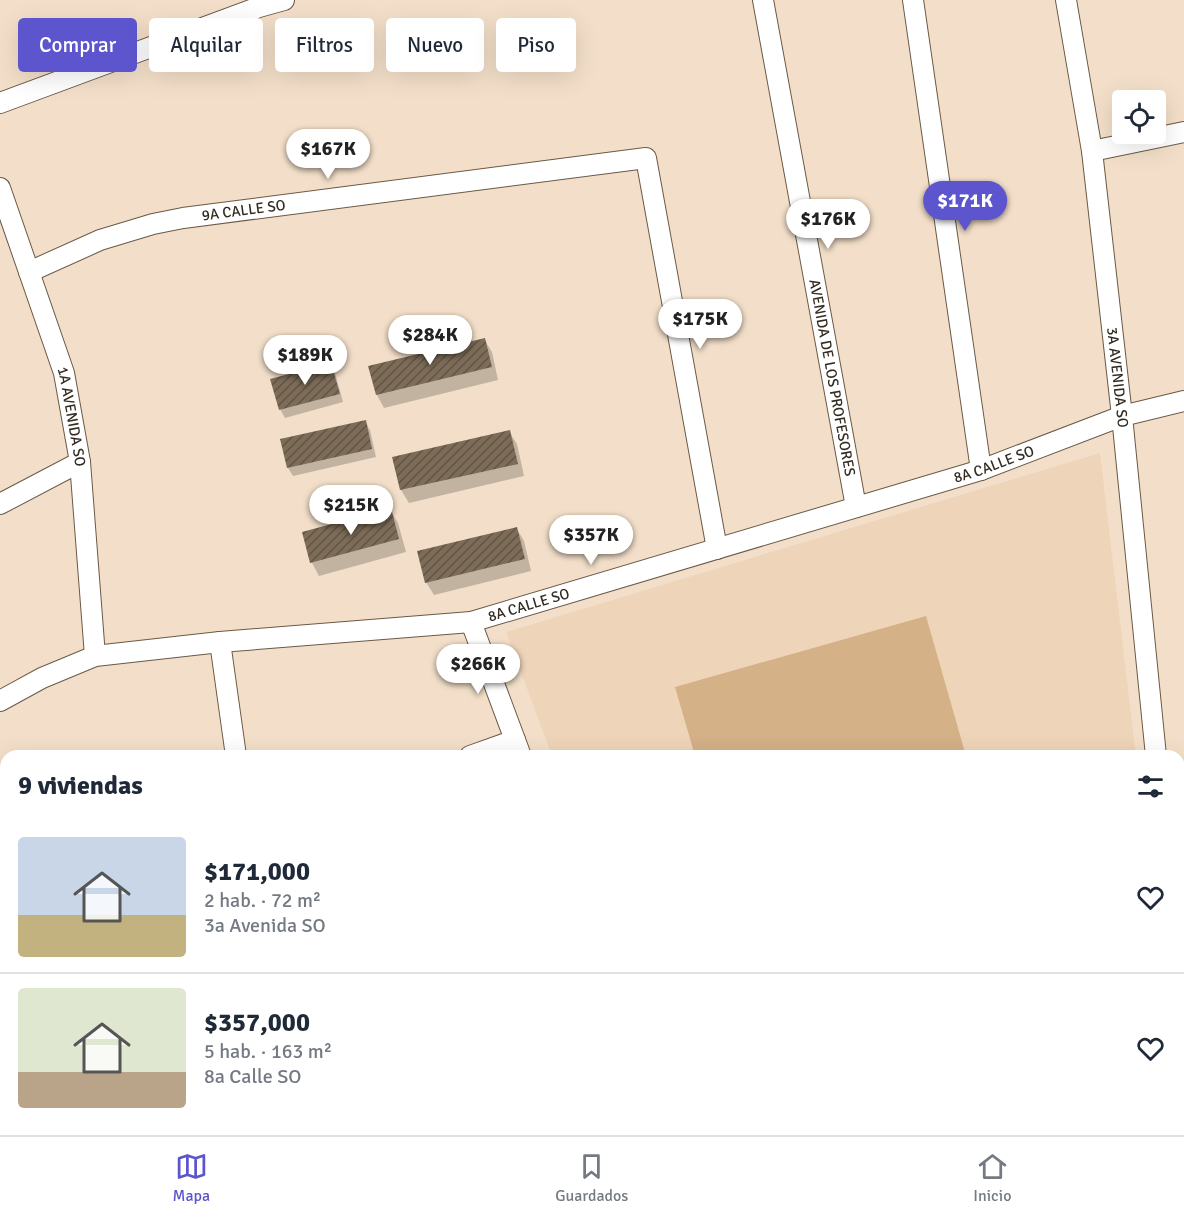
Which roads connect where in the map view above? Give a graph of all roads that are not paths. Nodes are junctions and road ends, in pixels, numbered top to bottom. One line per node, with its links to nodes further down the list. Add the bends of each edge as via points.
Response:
1 (284, 0): 5 (street)
2 (763, 0): 15 (street, AVENIDA DE LOS PROFESORES)
3 (913, 0): 13 (street)
4 (1066, 0): 7 (street, 3A AVENIDA SO)
5 (0, 102)
6 (1184, 132): 7 (street)
7 (1092, 151): 11 (street, 3A AVENIDA SO)
8 (1, 198): 9 (street, 1A AVENIDA SO)
9 (29, 272): 12 (street, 1A AVENIDA SO, via 64,373); 16 (street, 9A CALLE SO, via 100,240 183,218 646,158)
10 (1184, 401): 11 (street, 8A CALLE SO)
11 (1122, 416): 13 (street, 8A CALLE SO); 23 (street, 3A AVENIDA SO)
12 (80, 462): 14 (street); 19 (street, 1A AVENIDA SO)
13 (981, 470): 15 (street, 8A CALLE SO)
14 (0, 504)
15 (856, 507): 16 (street, 8A CALLE SO)
16 (717, 549): 17 (street, 8A CALLE SO)
17 (471, 622): 18 (street, 8A CALLE SO); 21 (street)
18 (220, 642): 19 (street, 8A CALLE SO); 22 (street)
19 (95, 656): 20 (street, 8A CALLE SO)
20 (0, 701)
21 (518, 748)
22 (236, 750)
23 (1155, 750)

